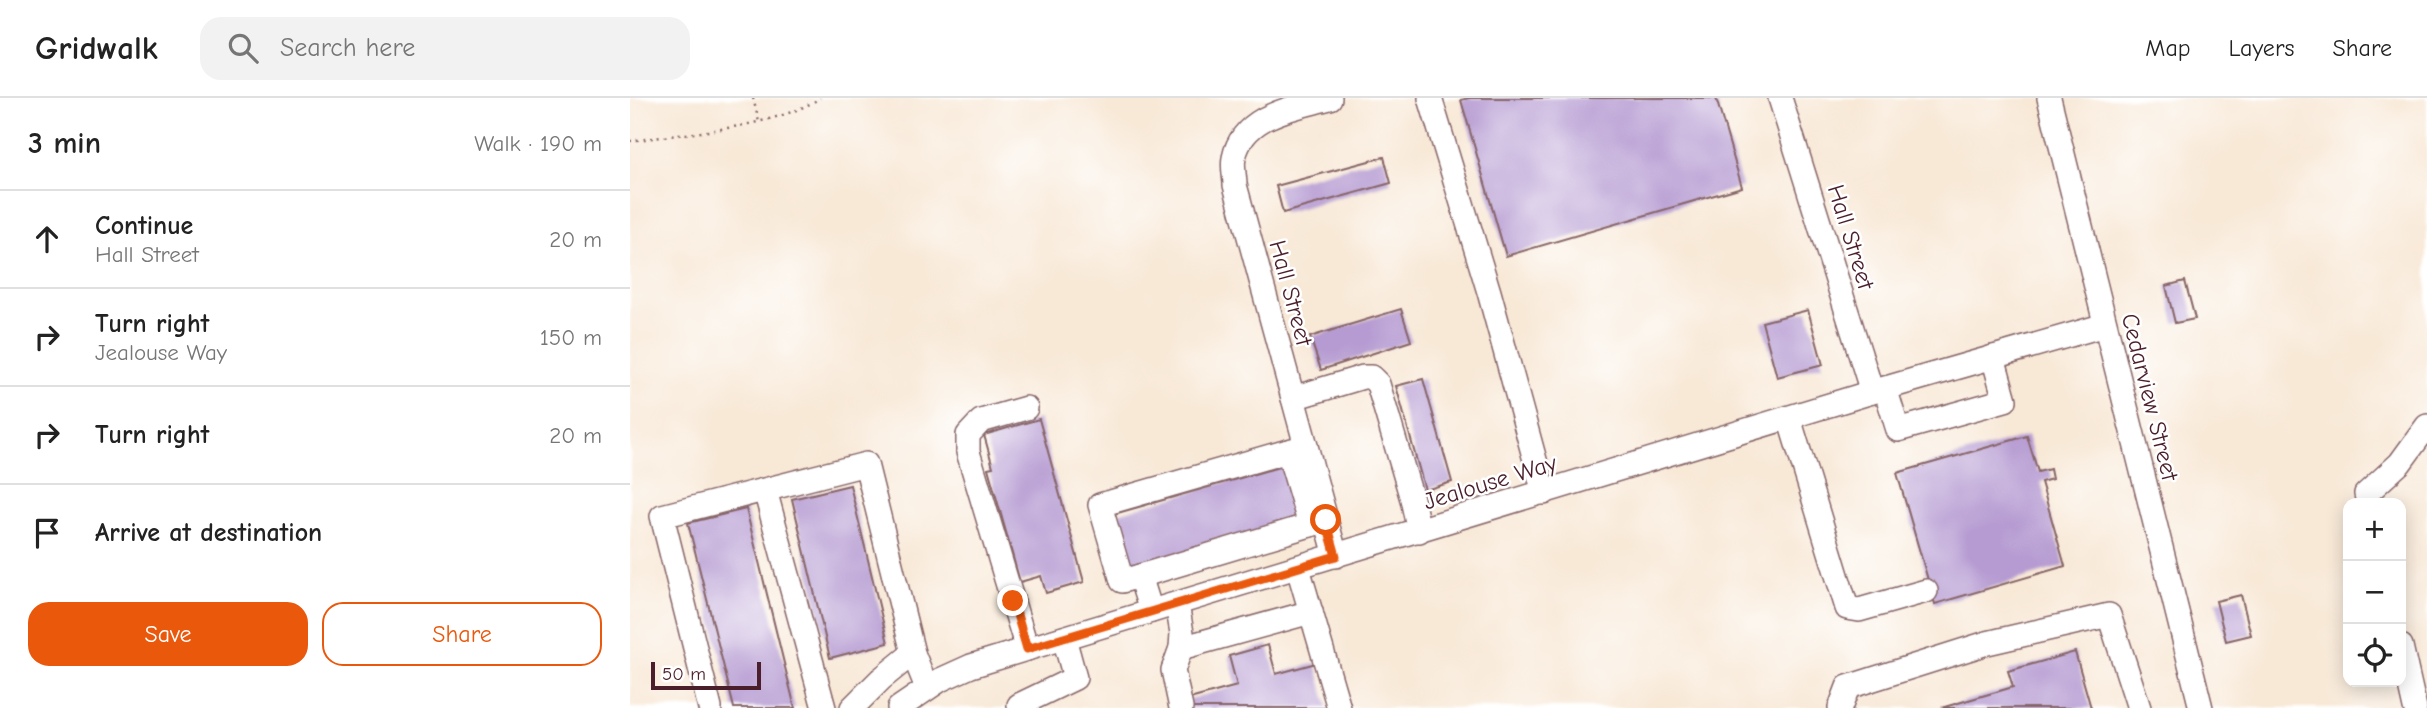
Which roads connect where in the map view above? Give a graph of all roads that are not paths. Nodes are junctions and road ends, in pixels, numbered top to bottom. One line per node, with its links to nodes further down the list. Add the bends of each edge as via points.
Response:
1 (1330, 98): 8 (street, Hall Street, via 1266,116 1244,135 1233,159 1235,185)
2 (1430, 98): 14 (street)
3 (1780, 98): 7 (street, Hall Street)
4 (2049, 98): 5 (street, Cedarview Street)
5 (2105, 325): 6 (street, Jealouse Way); 40 (street, Cedarview Street)
6 (1993, 358): 7 (street, Jealouse Way); 7 (street, Hall Street, via 2005,400 1898,430)
7 (1878, 390): 10 (street, Jealouse Way)
8 (1293, 398): 12 (street, Hall Street); 17 (street, via 1363,377 1378,384)
9 (1026, 408): 26 (street, via 981,421 968,435 968,452)
10 (1789, 418): 14 (street, Jealouse Way); 21 (street, via 1847,608 1859,610)
11 (2427, 426): 15 (street)
12 (1297, 448): 16 (street, Hall Street); 20 (street, via 1100,505 1122,581)
13 (765, 490): 28 (street, via 866,464); 31 (street, via 662,516); 32 (street)
14 (1544, 493): 17 (street, Jealouse Way)
15 (2368, 498)
16 (1318, 523): 18 (street, Hall Street); 20 (street)
17 (1419, 531): 18 (street, Jealouse Way)
18 (1336, 556): 19 (street, Jealouse Way)
19 (1298, 568): 22 (street, Jealouse Way); 24 (street)
20 (1140, 576): 23 (street)
21 (1926, 591)
22 (1177, 604): 23 (street, Jealouse Way); 27 (street)
23 (1151, 611): 25 (street, Jealouse Way)
24 (1311, 612): 27 (street); 37 (street)
25 (1064, 638): 26 (street, Jealouse Way); 35 (street, via 1075,678)
26 (1027, 649): 30 (street, Jealouse Way, via 971,666)
27 (1181, 649): 36 (street, via 1173,670)
28 (913, 653): 30 (street); 33 (street)
29 (2406, 668): 41 (street)
30 (928, 688): 34 (street, Jealouse Way)
31 (710, 708)
32 (824, 708)
33 (852, 708)
34 (899, 708)
35 (1020, 708)
36 (1181, 708)
37 (1339, 708)
38 (1840, 708): 39 (street, via 1848,687 1987,643 2109,615)
39 (2139, 708)
40 (2201, 708)
41 (2415, 708)

